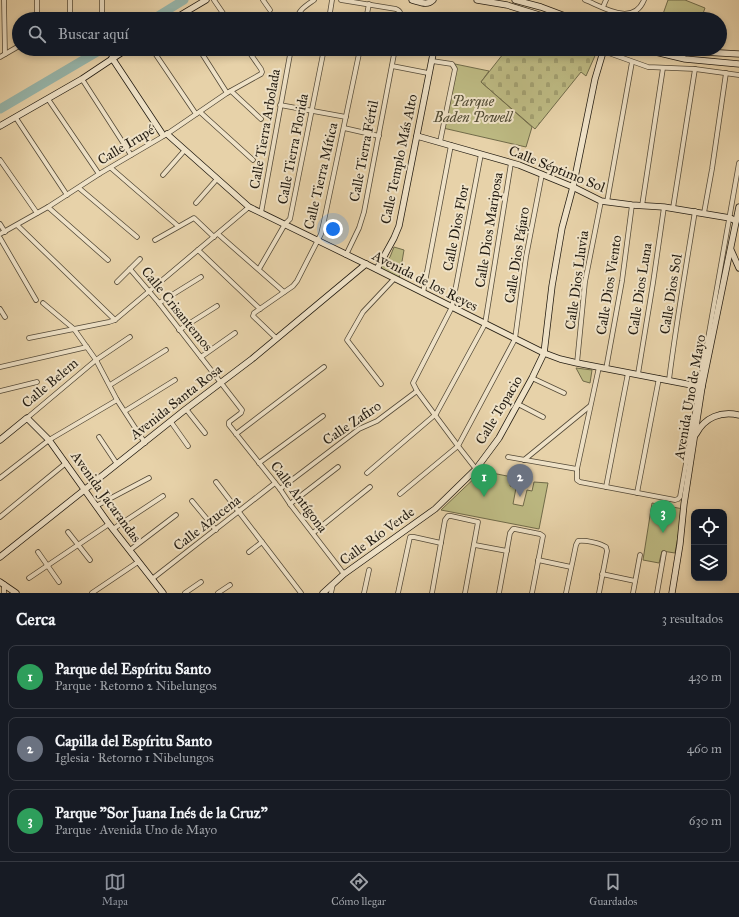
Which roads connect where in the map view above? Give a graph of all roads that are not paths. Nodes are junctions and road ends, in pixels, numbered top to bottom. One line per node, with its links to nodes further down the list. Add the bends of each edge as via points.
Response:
1 (4, 0): 36 (street)
2 (37, 0): 21 (street)
3 (70, 0): 22 (street)
4 (102, 0): 23 (street)
5 (206, 0): 24 (street)
6 (214, 0): 25 (street)
7 (263, 0): 20 (street)
8 (314, 0): 26 (street)
9 (332, 0): 27 (street)
10 (341, 0): 18 (street)
11 (412, 0): 12 (street, via 426,4)
12 (433, 0)
13 (477, 0): 30 (street)
14 (515, 0): 31 (street)
15 (585, 0): 19 (street)
16 (606, 0): 19 (street)
17 (644, 0): 33 (street, via 638,10)
18 (369, 4): 28 (street); 29 (street)
19 (603, 7): 32 (street)
20 (270, 10)
21 (37, 12)
22 (69, 12)
23 (102, 12)
24 (187, 12)
25 (222, 12)
26 (299, 12)
27 (330, 12)
28 (367, 12)
29 (400, 12)
30 (530, 12)
31 (554, 12)
32 (615, 12)
33 (632, 12)
34 (12, 50): 36 (street)
35 (727, 53): 37 (street)
36 (4, 54): 50 (street)
37 (739, 54)
38 (115, 56): 51 (street)
39 (157, 56): 67 (street)
40 (204, 56): 63 (street)
41 (252, 56): 63 (street, Calle Irupé, via 262,72)
42 (290, 56): 65 (street, Calle Tierra Arbolada)
43 (323, 56): 66 (street, Calle Tierra Florida)
44 (359, 56): 68 (street, Calle Tierra Mítica)
45 (394, 56): 56 (street, Calle Tierra Fértil)
46 (433, 56): 53 (street, Calle Templo Más Alto)
47 (602, 56): 90 (street, Calle Topacio)
48 (616, 56): 54 (street)
49 (673, 56): 52 (street)
50 (0, 57)
51 (112, 58): 62 (street); 73 (street, Avenida de los Reyes)
52 (686, 59): 55 (street)
53 (432, 61): 59 (street, Calle Templo Más Alto); 76 (street, via 452,64 455,68)
54 (632, 62): 57 (street); 93 (street, Calle Dios Lluvia)
55 (739, 64)
56 (392, 66): 59 (street); 74 (street, Calle Tierra Fértil)
57 (663, 68): 58 (street); 96 (street)
58 (695, 69): 60 (street); 101 (street)
59 (428, 73): 75 (street, Calle Templo Más Alto)
60 (726, 73): 61 (street); 105 (street)
61 (739, 75)
62 (82, 79): 64 (street); 80 (street)
63 (229, 92): 67 (street, Calle Irupé); 70 (street)
64 (48, 99): 69 (street); 86 (street)
65 (280, 105): 66 (street); 104 (street, Calle Tierra Arbolada)
66 (312, 111): 68 (street); 109 (street, Calle Tierra Florida, via 290,219)
67 (198, 113): 73 (street, Calle Irupé); 82 (street)
68 (346, 117): 72 (street, Calle Tierra Mítica)
69 (16, 118): 71 (street); 92 (street)
70 (261, 119)
71 (0, 126)
72 (344, 128): 74 (street); 118 (street, Calle Tierra Mítica, via 321,234)
73 (165, 134): 78 (street, Avenida de los Reyes); 80 (street, Calle Irupé)
74 (379, 136): 121 (street, Calle Tierra Fértil, via 364,212)
75 (417, 136): 76 (street, Calle Séptimo Sol); 128 (street, Calle Templo Más Alto, via 399,226)
76 (440, 142): 77 (street, Calle Séptimo Sol)
77 (451, 145): 79 (street, Calle Séptimo Sol); 134 (street)
78 (184, 150): 88 (street); 89 (street, Avenida de los Reyes)
79 (481, 154): 83 (street, Calle Séptimo Sol); 139 (street, Calle Dios Flor)
80 (131, 155): 85 (street, Calle Irupé)
81 (0, 160): 103 (street)
82 (253, 160)
83 (511, 162): 87 (street, Calle Séptimo Sol); 144 (street, Calle Dios Mariposa)
84 (739, 163): 106 (street)
85 (111, 168): 86 (street, Calle Irupé); 111 (street)
86 (99, 174): 91 (street, Calle Irupé)
87 (542, 174): 90 (street, Calle Séptimo Sol); 151 (street, Calle Dios Pájaro, via 526,257)
88 (163, 175)
89 (217, 179): 94 (street); 100 (street, Avenida de los Reyes)
90 (573, 187): 93 (street, Calle Séptimo Sol); 154 (street, Calle Topacio, via 552,286)
91 (79, 188): 92 (street, Calle Irupé); 116 (street)
92 (67, 195): 97 (street, Calle Irupé)
93 (604, 201): 95 (street, Calle Séptimo Sol); 157 (street, Calle Dios Lluvia, via 585,282)
94 (196, 203)
95 (632, 205): 96 (street, Calle Séptimo Sol); 161 (street, Calle Dios Viento, via 622,281)
96 (642, 206): 98 (street, Calle Séptimo Sol)
97 (48, 207): 103 (street, Calle Irupé); 123 (street)
98 (664, 207): 101 (street, Calle Séptimo Sol); 163 (street, Calle Dios Luna)
99 (739, 207): 107 (street, Avenida Uno de Mayo)
100 (249, 208): 104 (street, Avenida de los Reyes); 114 (street)
101 (673, 208): 102 (street, Calle Séptimo Sol)
102 (695, 211): 105 (street, Calle Séptimo Sol); 167 (street, Calle Dios Sol)
103 (37, 213): 110 (street, Calle Irupé)
104 (260, 213): 109 (street, Avenida de los Reyes)
105 (704, 213): 106 (street, Calle Séptimo Sol)
106 (730, 218): 107 (street, Calle Séptimo Sol); 172 (street)
107 (738, 222): 120 (street, Avenida Uno de Mayo)
108 (0, 224): 112 (street)
109 (285, 224): 118 (street, Avenida de los Reyes); 127 (street, Calle Tierra Florida)
110 (16, 225): 112 (street, Calle Irupé); 143 (street)
111 (178, 226): 114 (street, via 194,218); 117 (street)
112 (5, 232): 113 (street, Calle Irupé)
113 (0, 234)
114 (216, 235): 119 (street); 127 (street)
115 (0, 238): 135 (street)
116 (137, 238)
117 (155, 240)
118 (316, 240): 121 (street, Avenida de los Reyes); 133 (street, Calle Tierra Mítica, via 297,281)
119 (198, 250): 132 (street); 141 (street)
120 (731, 250): 125 (street); 172 (street, Avenida Uno de Mayo)
121 (346, 255): 124 (street, Avenida de los Reyes)
122 (140, 259): 126 (street)
123 (108, 260)
124 (366, 264): 128 (street, Avenida de los Reyes); 150 (street, Avenida Santa Rosa)
125 (739, 268)
126 (130, 269): 131 (street); 132 (street, Calle Crisantemos)
127 (259, 269): 133 (street)
128 (377, 269): 130 (street, Avenida de los Reyes)
129 (201, 277): 137 (street)
130 (394, 279): 134 (street, Avenida de los Reyes); 170 (street, via 363,312 347,340)
131 (117, 282)
132 (149, 291): 137 (street, Calle Crisantemos); 143 (street)
133 (284, 292): 141 (street, Calle Tierra Mítica)
134 (423, 293): 139 (street, Avenida de los Reyes)
135 (36, 300)
136 (43, 303): 145 (street)
137 (159, 303): 146 (street, Calle Crisantemos)
138 (217, 306): 146 (street)
139 (452, 307): 144 (street, Avenida de los Reyes); 174 (street, via 413,383)
140 (0, 309): 142 (street)
141 (260, 309): 150 (street, via 254,313 254,318)
142 (5, 317)
143 (115, 320): 145 (street)
144 (484, 324): 151 (street, Avenida de los Reyes); 181 (street, Calle Dios Mariposa)
145 (74, 329): 149 (street); 152 (street)
146 (179, 330): 155 (street, Calle Crisantemos)
147 (235, 333): 155 (street)
148 (130, 337): 156 (street, Calle Belem)
149 (29, 338)
150 (276, 338): 169 (street, Avenida Santa Rosa)
151 (515, 339): 154 (street, Avenida de los Reyes); 195 (street)
152 (87, 347): 156 (street); 158 (street)
153 (166, 350): 171 (street)
154 (544, 353): 157 (street, Avenida de los Reyes); 164 (street, Calle Topacio)
155 (201, 356): 169 (street, Calle Crisantemos)
156 (96, 360): 171 (street); 185 (street, Calle Belem)
157 (577, 363): 160 (street, Avenida de los Reyes)
158 (0, 366)
159 (324, 367): 188 (street)
160 (599, 367): 161 (street, Avenida de los Reyes); 178 (street)
161 (606, 369): 162 (street, Avenida de los Reyes)
162 (628, 373): 163 (street, Avenida de los Reyes); 209 (street)
163 (638, 374): 165 (street, Avenida de los Reyes)
164 (532, 378): 175 (street); 177 (street, Calle Topacio)
165 (659, 378): 167 (street, Avenida de los Reyes); 214 (street)
166 (176, 380): 180 (street)
167 (669, 380): 172 (street, Avenida de los Reyes)
168 (37, 382): 173 (street)
169 (221, 382): 179 (street, Avenida Santa Rosa); 188 (street, Calle Antígona, via 242,410 228,423)
170 (381, 384)
171 (110, 385): 176 (street)
172 (701, 387): 192 (street, Avenida Uno de Mayo); 213 (street)
173 (0, 390)
174 (417, 391): 181 (street); 212 (street, Calle Zafiro, via 377,421 359,429)
175 (564, 393)
176 (117, 400): 180 (street); 191 (street)
177 (518, 404): 184 (street); 202 (street, Calle Topacio, via 500,438)
178 (590, 406): 197 (street); 203 (street)
179 (186, 409): 186 (street, Avenida Santa Rosa); 187 (street)
180 (125, 411): 193 (street)
181 (436, 414): 195 (street); 204 (street)
182 (739, 415): 192 (street, via 727,413 711,418 700,427)
183 (323, 416): 199 (street)
184 (542, 417)
185 (27, 418): 190 (street, Calle Belem); 191 (street, Avenida Jacarandas)
186 (171, 422): 193 (street, Avenida Santa Rosa); 194 (street)
187 (205, 433)
188 (236, 434): 199 (street, Calle Antígona)
189 (99, 437): 200 (street)
190 (0, 440)
191 (49, 440): 198 (street, Avenida Jacarandas); 205 (street)
192 (694, 440): 213 (street, Avenida Uno de Mayo)
193 (145, 443): 200 (street, Avenida Santa Rosa)
194 (188, 446)
195 (458, 446): 202 (street); 215 (street)
196 (508, 457): 197 (street)
197 (524, 460): 203 (street)
198 (66, 463): 211 (street, Avenida Jacarandas); 223 (street)
199 (259, 463): 208 (street, Calle Antígona)
200 (117, 464): 211 (street, Avenida Santa Rosa)
201 (338, 467): 218 (street)
202 (476, 469): 220 (street, Calle Topacio)
203 (577, 469): 209 (street, via 577,480 580,482)
204 (367, 473)
205 (0, 478)
206 (149, 478): 219 (street)
207 (216, 482): 221 (street)
208 (275, 483): 212 (street, Calle Antígona); 221 (street, Calle Azucena)
209 (606, 487): 214 (street)
210 (370, 488): 228 (street)
211 (85, 489): 219 (street, Avenida Jacarandas); 239 (street, Avenida Santa Rosa)
212 (280, 489): 218 (street, Calle Antígona)
213 (683, 491): 214 (street, via 675,500); 275 (street, Avenida Uno de Mayo, via 680,544)
214 (637, 493)
215 (400, 494)
216 (163, 496): 225 (street)
217 (192, 501): 226 (street)
218 (290, 504): 228 (street, Calle Antígona)
219 (96, 506): 224 (street, Avenida Jacarandas)
220 (435, 509): 246 (street, Calle Río Verde)
221 (238, 512): 226 (street, Calle Azucena); 229 (street)
222 (176, 515): 233 (street)
223 (0, 517)
224 (108, 524): 225 (street, Avenida Jacarandas); 231 (street)
225 (113, 529): 233 (street, Avenida Jacarandas)
226 (216, 530): 249 (street, Calle Azucena)
227 (68, 532): 231 (street)
228 (313, 533): 246 (street, Calle Antígona)
229 (262, 542): 236 (street); 262 (street)
230 (441, 543): 232 (street, via 445,520 451,516 478,522); 266 (street, via 410,537); 267 (street)
231 (78, 544): 240 (street); 243 (street)
232 (475, 544): 234 (street); 268 (street)
233 (130, 550): 242 (street, Avenida Jacarandas)
234 (507, 551): 241 (street, via 510,533 513,530 540,534 542,536); 269 (street)
235 (38, 552): 243 (street)
236 (249, 552)
237 (664, 553): 274 (street)
238 (640, 555): 250 (street)
239 (0, 557)
240 (90, 560)
241 (538, 560): 244 (street); 270 (street)
242 (138, 562): 249 (street, Avenida Jacarandas); 258 (street)
243 (47, 565): 248 (street); 251 (street)
244 (571, 567): 247 (street, via 576,545 578,541 583,540 606,547); 271 (street)
245 (369, 570): 265 (street)
246 (344, 574): 254 (street, Calle Río Verde)
247 (602, 574): 250 (street); 272 (street)
248 (28, 578)
249 (152, 579): 259 (street, Avenida Jacarandas)
250 (635, 581): 273 (street)
251 (59, 582)
252 (201, 582): 260 (street)
253 (2, 583): 256 (street); 257 (street)
254 (333, 583): 263 (street, Calle Río Verde); 264 (street)
255 (230, 585): 261 (street)
256 (4, 593)
257 (16, 593)
258 (92, 593)
259 (163, 593)
260 (185, 593)
261 (218, 593)
262 (301, 593)
263 (323, 593)
264 (331, 593)
265 (364, 593)
266 (398, 593)
267 (432, 593)
268 (465, 593)
269 (499, 593)
270 (532, 593)
271 (566, 593)
272 (599, 593)
273 (633, 593)
274 (657, 593)
275 (672, 593)

